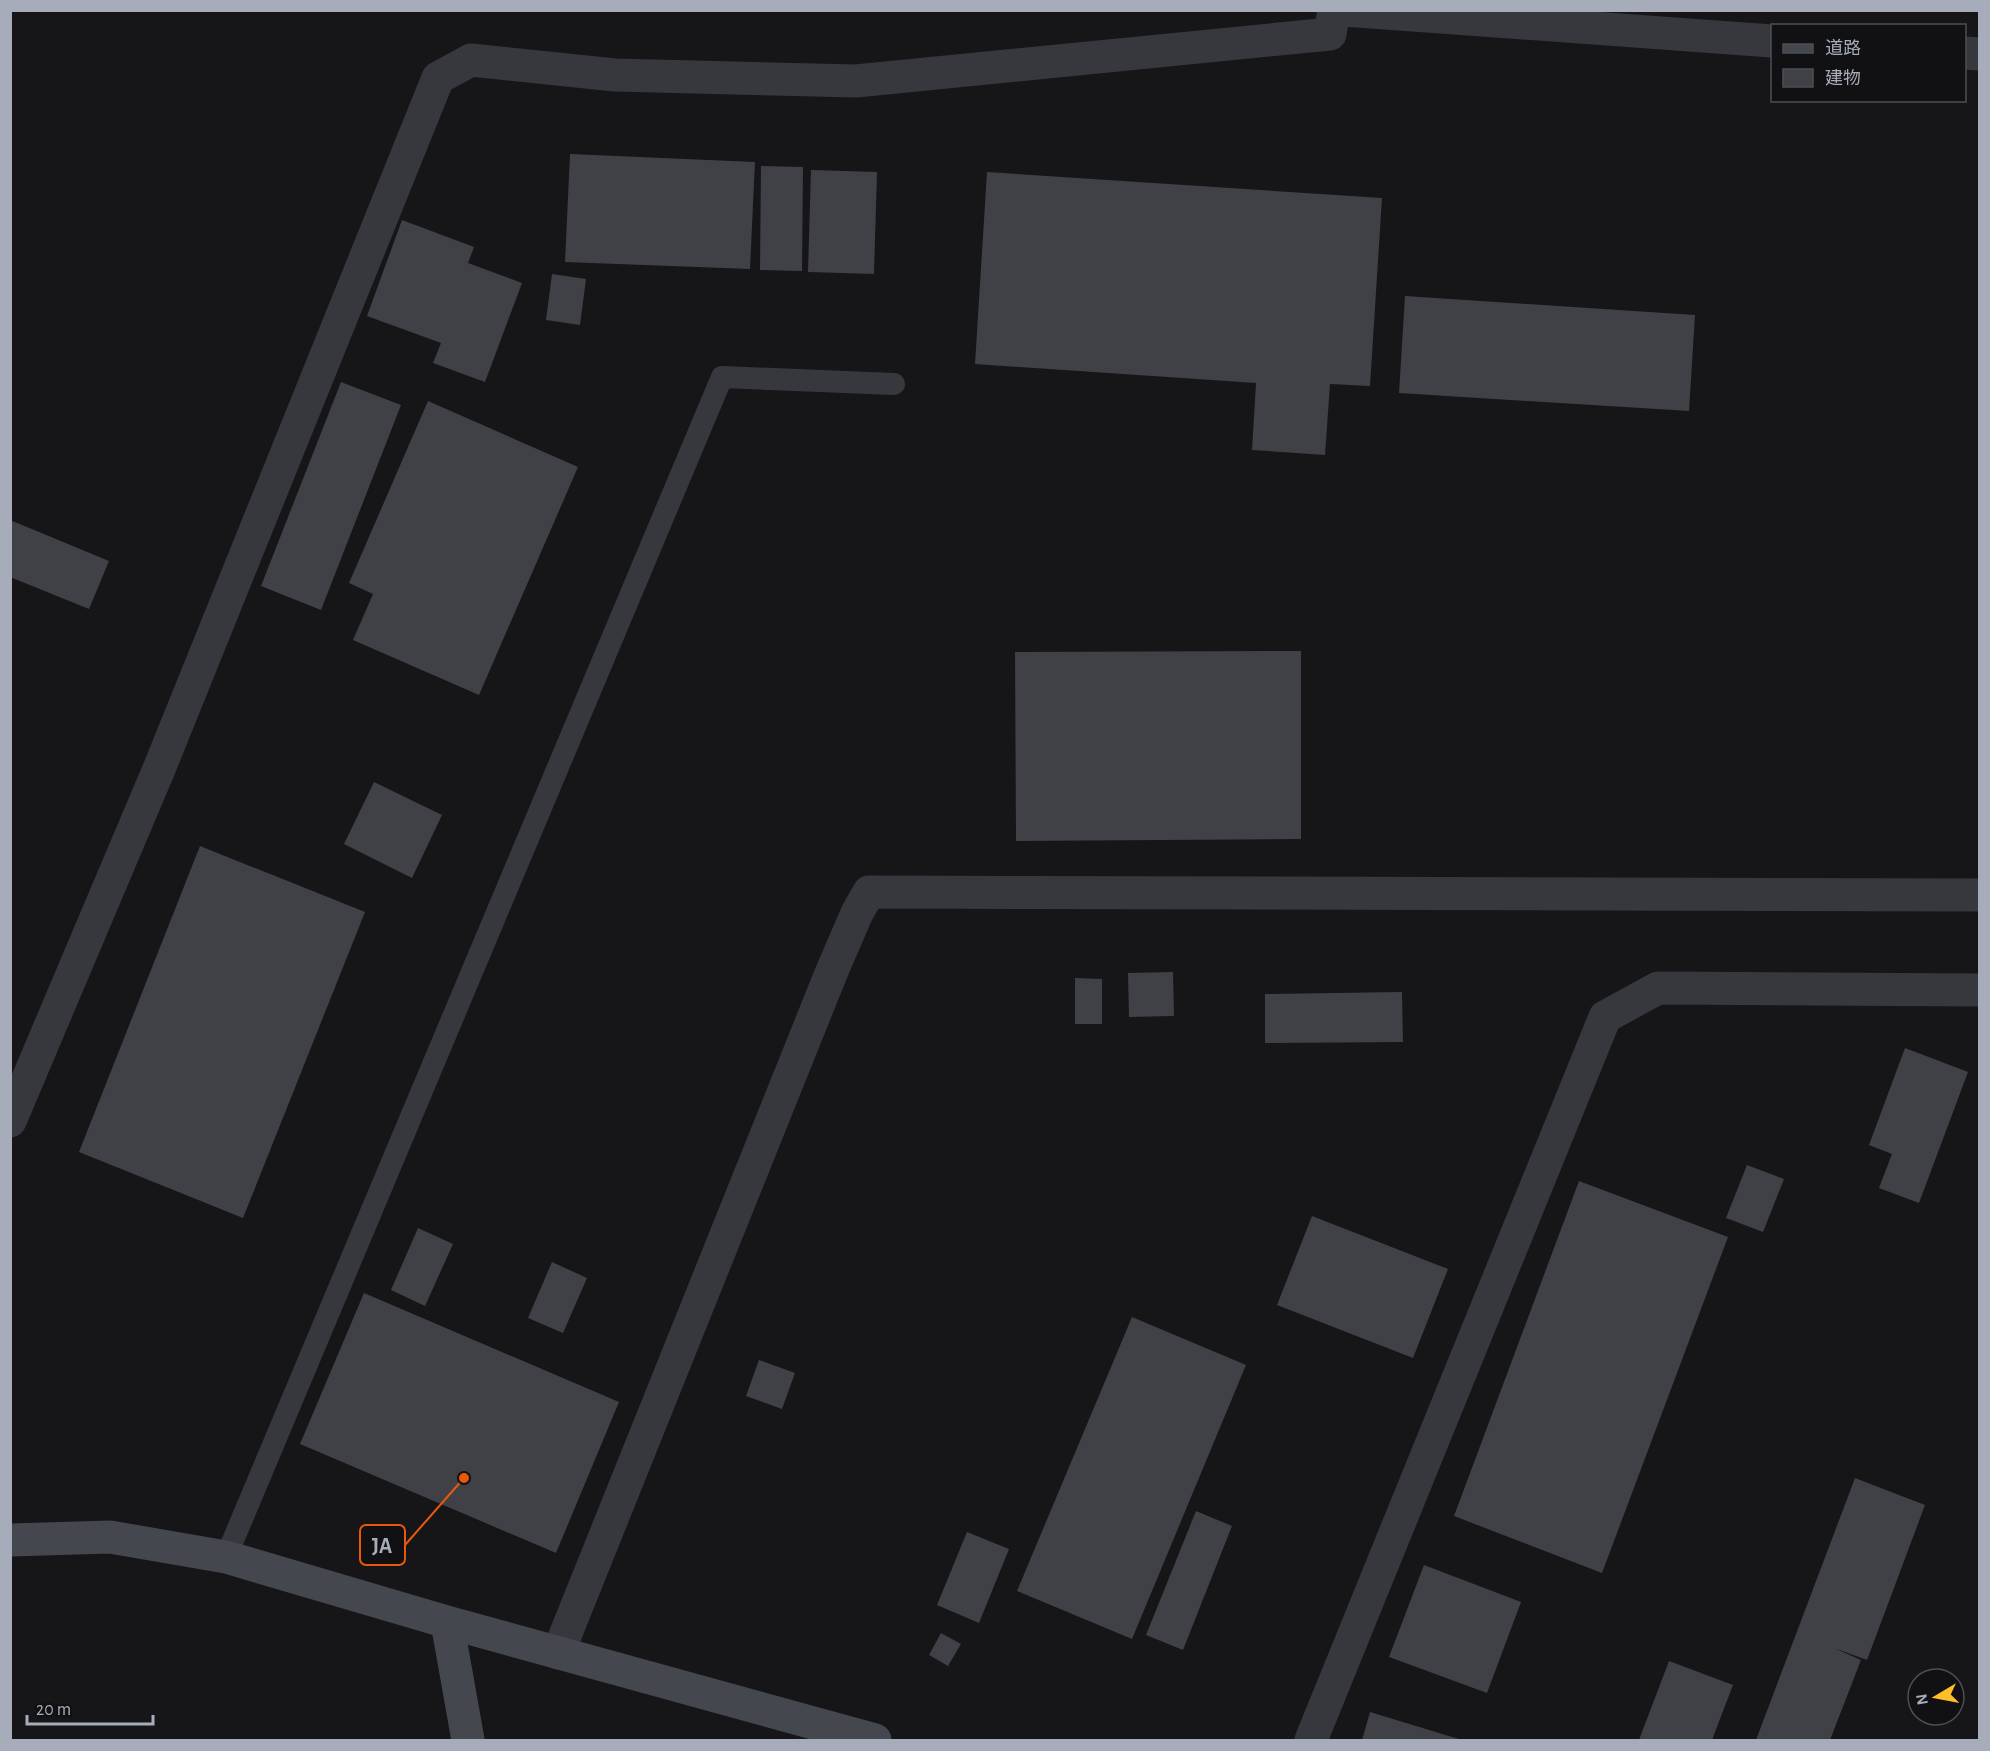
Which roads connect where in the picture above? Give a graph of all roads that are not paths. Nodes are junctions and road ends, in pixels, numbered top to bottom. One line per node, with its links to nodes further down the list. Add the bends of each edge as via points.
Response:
1 (1334, 10): 7 (street, via 1330,34 856,81 615,75 471,60 438,78 159,770)
2 (1344, 10): 3 (street)
3 (1771, 41)
4 (894, 384): 9 (lane, via 722,377)
5 (1980, 895): 11 (street, via 869,892 832,971)
6 (1980, 990): 14 (street, via 1658,988 1605,1017)
7 (10, 1121)
8 (10, 1540): 9 (street, via 110,1537)
9 (226, 1557): 10 (street)
10 (447, 1622): 11 (street); 12 (street)
11 (558, 1653): 13 (street)
12 (468, 1740)
13 (875, 1740)
14 (1311, 1740)

